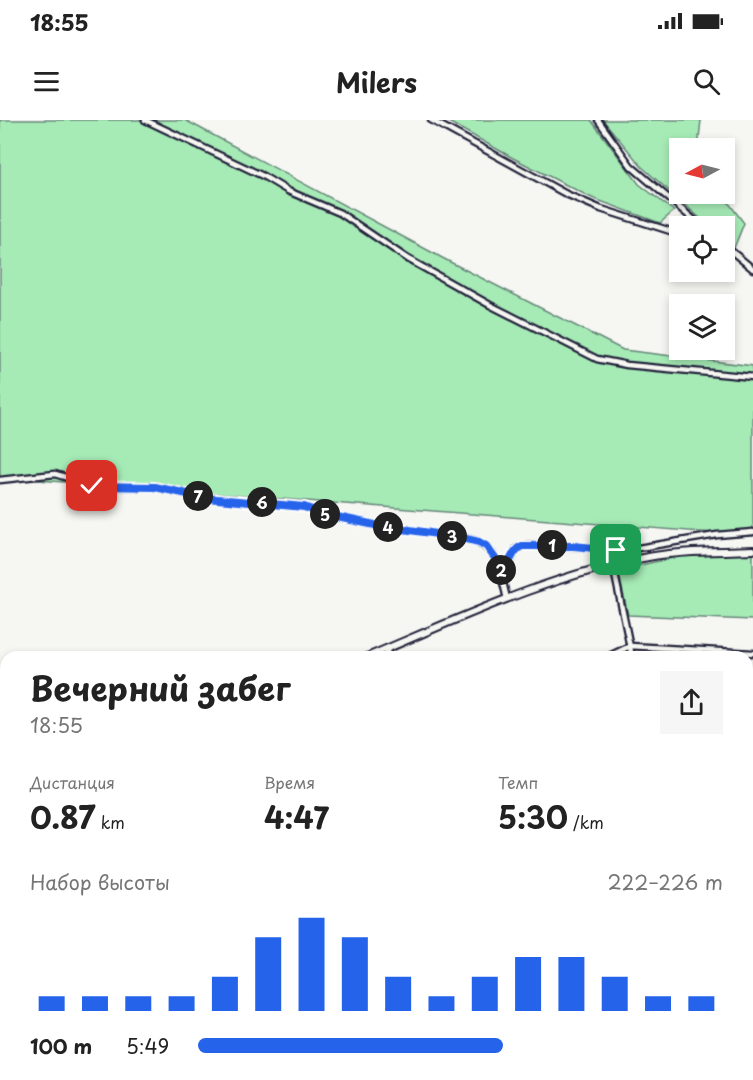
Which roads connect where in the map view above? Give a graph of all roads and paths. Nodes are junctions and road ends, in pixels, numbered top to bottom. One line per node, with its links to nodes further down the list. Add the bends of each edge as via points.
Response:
1 (144, 120): 8 (street, via 340,213 408,259 597,358 627,365)
2 (431, 120): 5 (street, via 566,194)
3 (598, 120): 4 (street, via 631,166)
4 (689, 216)
5 (669, 230)
6 (735, 253): 7 (street)
7 (753, 269)
8 (753, 377)
9 (0, 480): 13 (street, via 55,474 98,487 155,487 206,498 304,507 375,525 479,542 492,553)
10 (753, 532): 13 (street, via 632,549 522,546 516,549 510,564)
11 (753, 550): 12 (main road, via 648,557)
12 (613, 566): 14 (main road); 15 (street)
13 (500, 570): 14 (street)
14 (507, 599): 16 (main road)
15 (630, 646): 18 (street); 19 (street); 20 (street)
16 (386, 649): 17 (main road)
17 (381, 651)
18 (620, 651)
19 (631, 651)
20 (718, 651)

